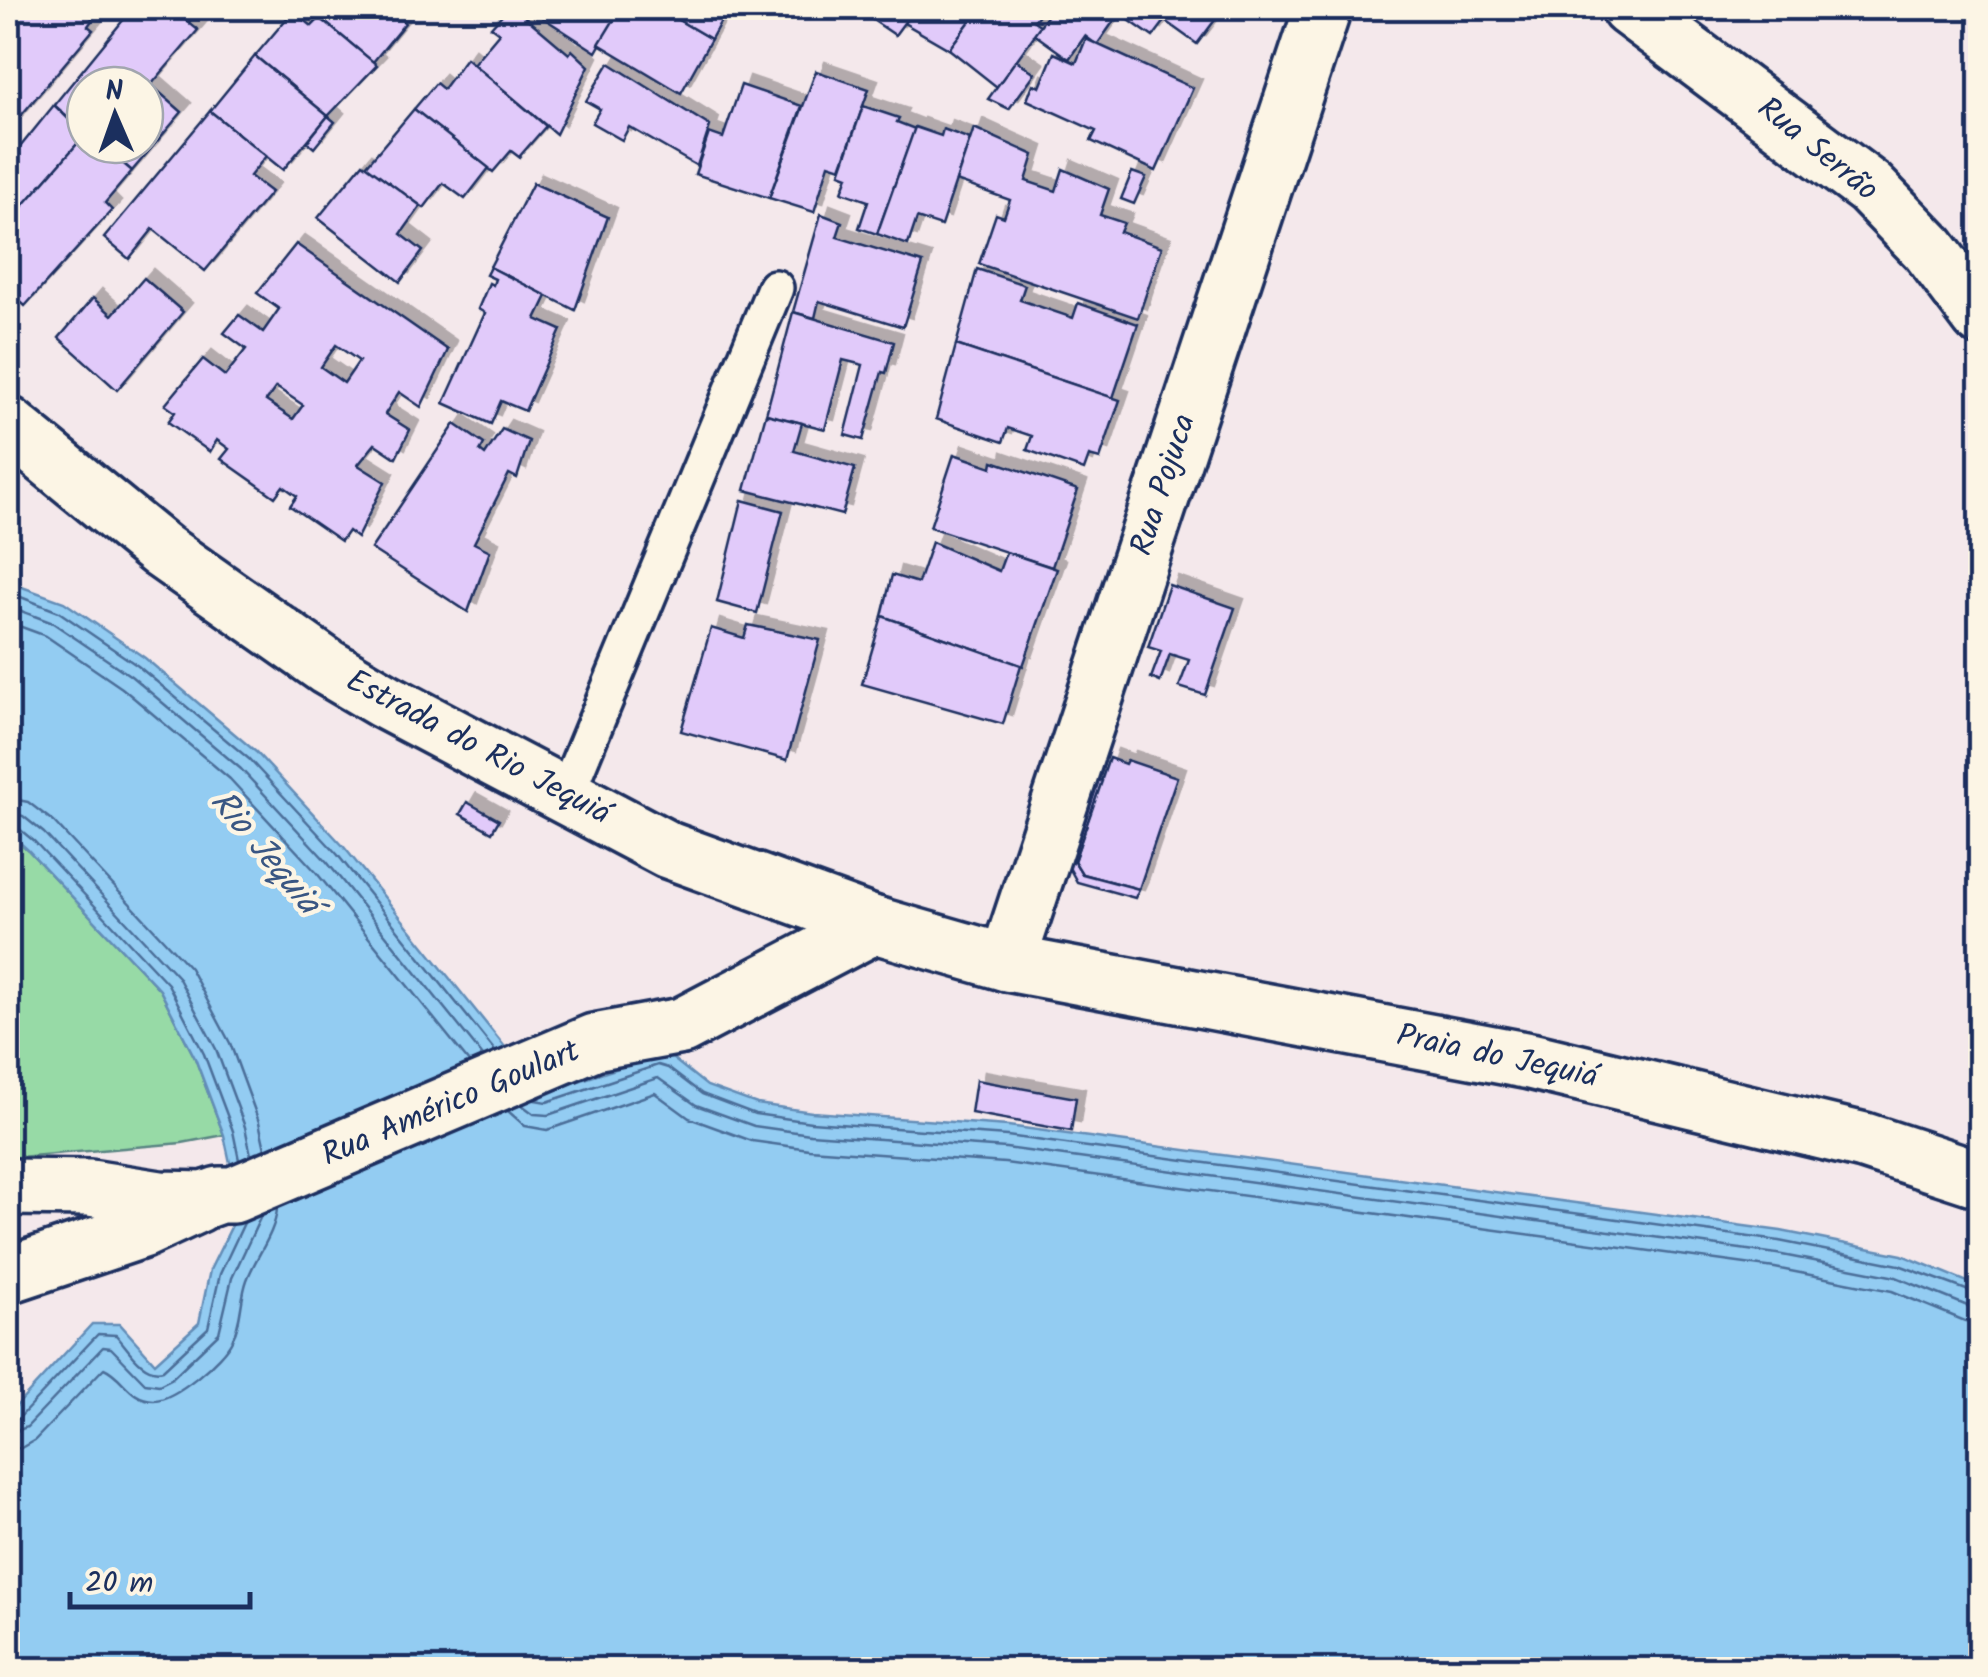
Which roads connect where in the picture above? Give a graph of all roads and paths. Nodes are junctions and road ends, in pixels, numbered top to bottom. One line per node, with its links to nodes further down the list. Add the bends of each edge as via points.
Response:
1 (1324, 8): 8 (street, Rua Pojuca)
2 (1629, 8): 4 (street, Rua Serrão, via 1870,188 1929,249)
3 (775, 288): 6 (lane)
4 (1980, 317)
5 (8, 425): 6 (street, Estrada do Rio Jequiá, via 162,552 327,666)
6 (566, 794): 7 (street, Estrada do Rio Jequiá, via 668,850)
7 (875, 925): 8 (street, Estrada do Rio Jequiá); 11 (street, Rua Américo Goulart, via 682,1026 594,1042)
8 (1007, 963): 9 (street, Praia do Jequiá, via 1530,1061 1864,1141)
9 (1980, 1178)
10 (8, 1187): 11 (street, Rua Américo Goulart)
11 (219, 1198): 12 (street)
12 (8, 1275)

